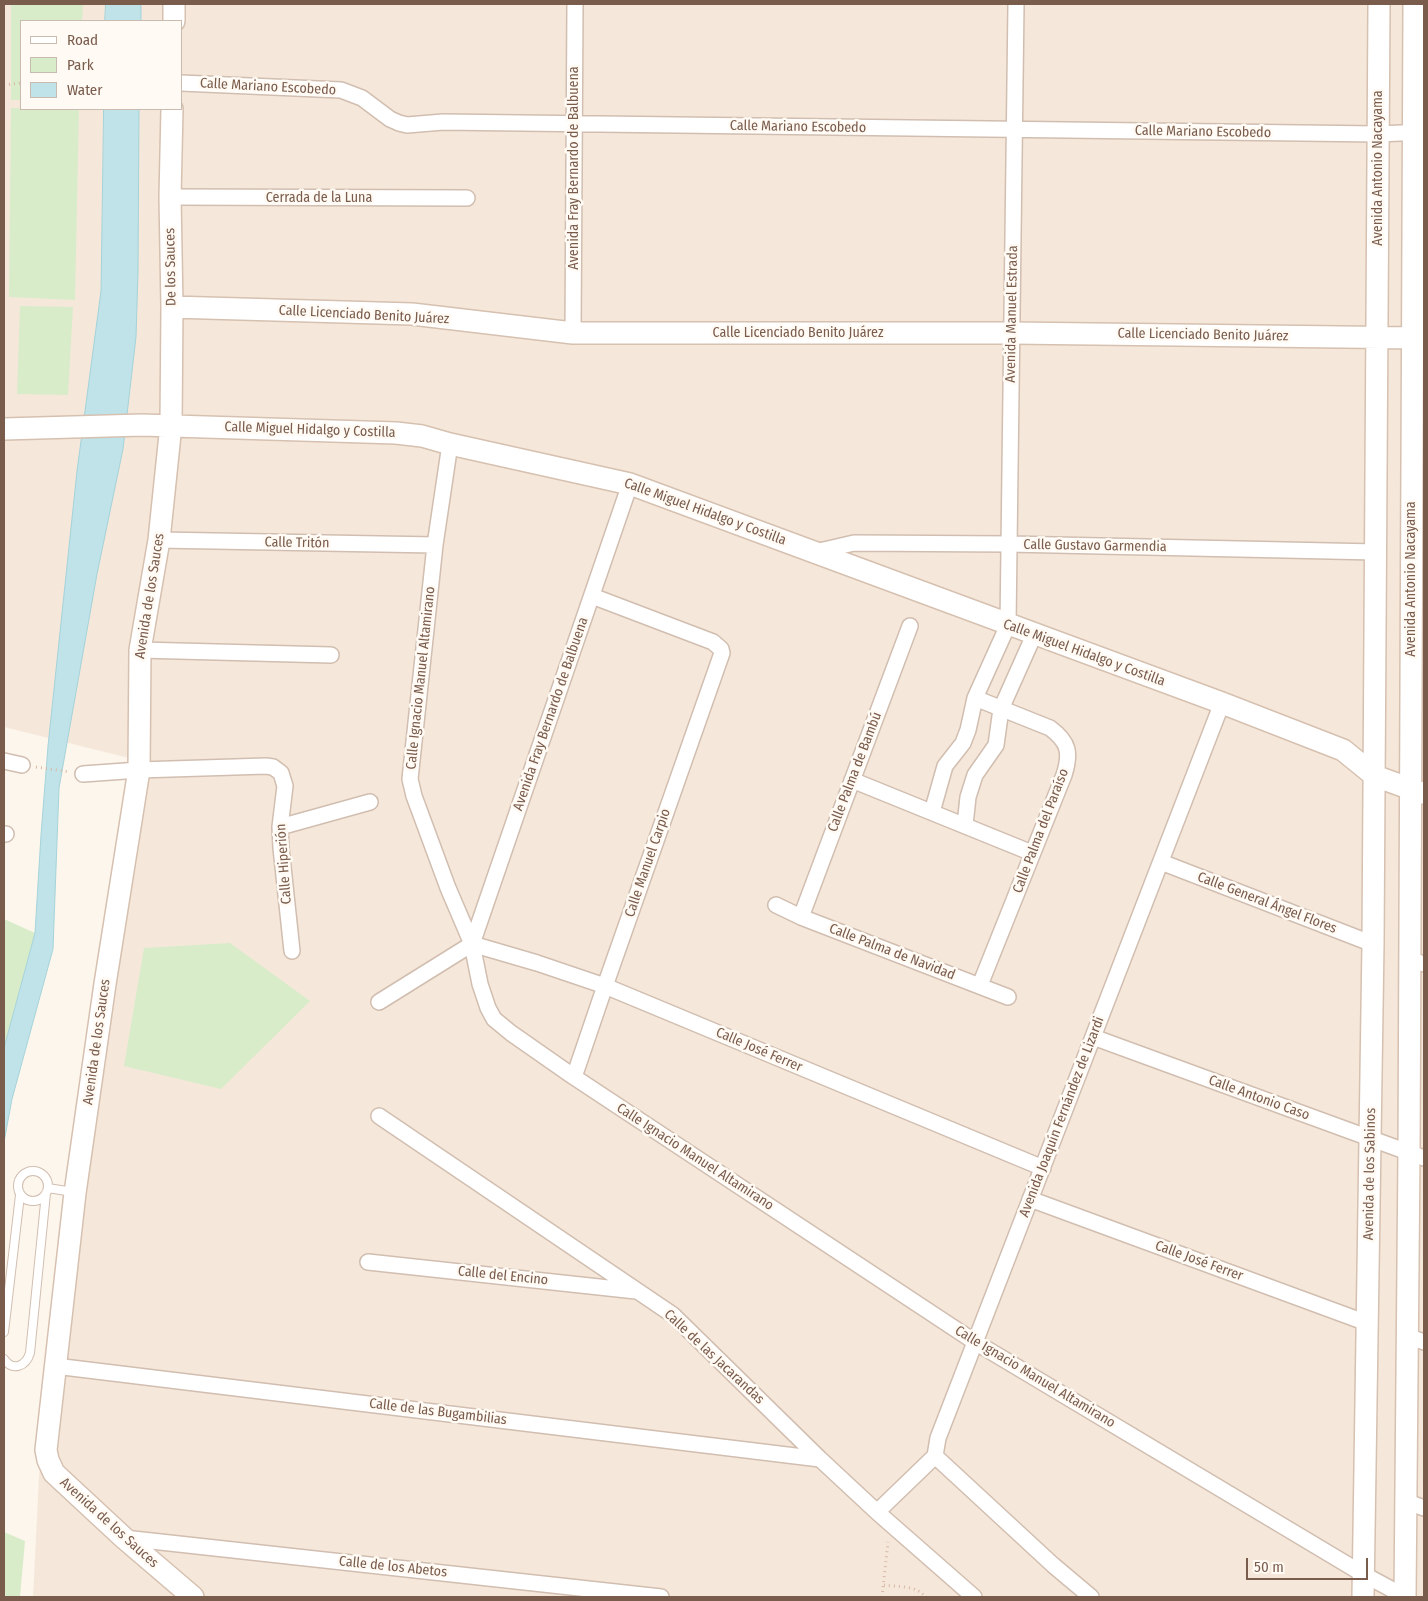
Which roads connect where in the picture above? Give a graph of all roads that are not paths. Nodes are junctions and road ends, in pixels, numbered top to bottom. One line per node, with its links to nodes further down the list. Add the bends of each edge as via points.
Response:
1 (174, 4): 6 (main road)
2 (575, 4): 9 (street, Avenida Fray Bernardo de Balbuena)
3 (1016, 4): 10 (street, Avenida Manuel Estrada)
4 (1379, 4): 12 (main road, Avenida Antonio Nacayama)
5 (1414, 4): 11 (main road, Avenida Antonio Nacayama)
6 (174, 20)
7 (182, 83): 9 (street, Calle Mariano Escobedo, via 341,90 362,98 390,119 407,125 443,122)
8 (172, 110): 13 (main road, De los Sauces)
9 (574, 124): 10 (street, Calle Mariano Escobedo); 16 (street, Avenida Fray Bernardo de Balbuena)
10 (1014, 130): 12 (street, Calle Mariano Escobedo); 17 (street, Avenida Manuel Estrada)
11 (1419, 132): 12 (street, Calle Mariano Escobedo); 19 (main road, Avenida Antonio Nacayama)
12 (1378, 134): 18 (main road, Avenida Antonio Nacayama)
13 (170, 197): 14 (street, Cerrada de la Luna); 15 (main road, De los Sauces)
14 (467, 198)
15 (172, 307): 16 (main road, Calle Licenciado Benito Juárez, via 412,314); 20 (main road, De los Sauces)
16 (573, 333): 17 (main road, Calle Licenciado Benito Juárez)
17 (1012, 333): 18 (main road, Calle Licenciado Benito Juárez); 25 (street, Avenida Manuel Estrada)
18 (1377, 337): 19 (main road, Calle Licenciado Benito Juárez); 28 (main road, Avenida Antonio Nacayama)
19 (1418, 338): 29 (main road, Avenida Antonio Nacayama)
20 (171, 426): 21 (main road, Calle Miguel Hidalgo y Costilla); 22 (main road, Calle Miguel Hidalgo y Costilla, via 396,433); 24 (main road, Avenida de los Sauces)
21 (4, 429)
22 (450, 444): 23 (main road, Calle Miguel Hidalgo y Costilla); 26 (street, Calle Ignacio Manuel Altamirano)
23 (630, 484): 27 (main road, Calle Miguel Hidalgo y Costilla); 30 (street, Avenida Fray Bernardo de Balbuena)
24 (159, 540): 26 (street, Calle Tritón); 34 (main road, Avenida de los Sauces)
25 (1009, 544): 27 (street, Calle Gustavo Garmendia, via 854,543); 28 (street, Calle Gustavo Garmendia); 31 (street, Avenida Manuel Estrada)
26 (435, 545): 57 (street, Calle Ignacio Manuel Altamirano, via 410,779 448,888)
27 (815, 552): 31 (main road, Calle Miguel Hidalgo y Costilla)
28 (1376, 552): 40 (main road, Avenida Antonio Nacayama)
29 (1418, 552): 41 (main road, Avenida Antonio Nacayama)
30 (592, 596): 57 (street, Avenida Fray Bernardo de Balbuena); 62 (street, Calle Manuel Carpio, via 713,642 722,654)
31 (1008, 625): 33 (main road, Calle Miguel Hidalgo y Costilla); 36 (street)
32 (910, 626): 47 (street, Calle Palma de Bambú)
33 (1034, 635): 37 (main road, Calle Miguel Hidalgo y Costilla); 38 (street)
34 (140, 650): 35 (street); 44 (main road, Avenida de los Sauces)
35 (331, 655)
36 (975, 698): 38 (street, Calle Palma del Paraíso); 50 (street, via 966,736 945,766)
37 (1222, 703): 39 (main road, Calle Miguel Hidalgo y Costilla); 54 (street, Avenida Joaquín Fernández de Lizardi)
38 (1001, 709): 51 (street, via 996,745 978,769 971,786); 53 (street, Calle Palma del Paraíso, via 1050,728 1060,735 1067,749 1067,767)
39 (1343, 750): 40 (main road, Calle Miguel Hidalgo y Costilla); 46 (main road, Calle Miguel Hidalgo y Costilla)
40 (1375, 752): 41 (main road, Calle Miguel Hidalgo y Costilla); 46 (main road, Avenida de los Sabinos)
41 (1417, 757): 48 (main road)
42 (4, 761): 43 (street)
43 (22, 765)
44 (139, 770): 45 (street); 52 (street, Calle Hiperión, via 273,767 285,782); 72 (main road, Avenida de los Sauces)
45 (83, 774)
46 (1374, 776): 48 (main road, Calle Miguel Hidalgo y Costilla); 58 (main road, Avenida de los Sabinos)
47 (852, 780): 50 (street); 56 (street, Calle Palma de Bambú)
48 (1417, 791): 60 (main road)
49 (370, 802): 52 (street)
50 (932, 812): 51 (street)
51 (965, 825): 53 (street)
52 (280, 827): 59 (street, Calle Hiperión)
53 (1032, 853): 61 (street, Calle Palma del Paraíso)
54 (1161, 862): 58 (street, Calle General Ángel Flores); 65 (street, Avenida Joaquín Fernández de Lizardi)
55 (776, 905): 56 (street, Calle Palma de Navidad)
56 (801, 918): 61 (street, Calle Palma de Navidad)
57 (472, 944): 62 (street, Calle José Ferrer); 64 (street); 66 (street, Calle Ignacio Manuel Altamirano, via 484,996 494,1018 511,1034)
58 (1373, 944): 68 (main road, Avenida de los Sabinos)
59 (292, 951)
60 (1417, 962): 69 (main road)
61 (980, 985): 63 (street, Calle Palma de Navidad)
62 (605, 986): 66 (street, Calle Manuel Carpio); 70 (street, Calle José Ferrer)
63 (1008, 997)
64 (379, 1002)
65 (1093, 1037): 68 (street, Calle Antonio Caso); 70 (street, Avenida Joaquín Fernández de Lizardi)
66 (574, 1078): 80 (street, Calle Ignacio Manuel Altamirano)
67 (379, 1116): 76 (street, Calle de las Jacarandas)
68 (1371, 1139): 69 (street, Calle Antonio Caso); 77 (main road, Avenida de los Sabinos)
69 (1416, 1155): 79 (main road)
70 (1043, 1168): 74 (street, Avenida Joaquín Fernández de Lizardi)
71 (47, 1191): 72 (lane); 73 (lane, via 36,1200); 73 (lane, via 48,1182 35,1170 24,1173 20,1178); 81 (lane, via 30,1353 20,1366 12,1366)
72 (75, 1193): 82 (main road, Avenida de los Sauces)
73 (20, 1195): 78 (lane)
74 (1030, 1199): 77 (street, Calle José Ferrer); 80 (street, Avenida Joaquín Fernández de Lizardi)
75 (368, 1262): 76 (street, Calle del Encino)
76 (637, 1291): 84 (street, Calle de las Jacarandas, via 673,1315)
77 (1367, 1323): 88 (main road, Avenida de los Sabinos)
78 (4, 1332)
79 (1415, 1339): 85 (main road)
80 (975, 1342): 83 (street, Avenida Joaquín Fernández de Lizardi, via 938,1438); 88 (street, Calle Ignacio Manuel Altamirano)
81 (4, 1359)
82 (55, 1366): 84 (street, Calle de las Bugambilias); 87 (main road, Avenida de los Sauces, via 46,1450 49,1464 63,1482)
83 (936, 1456): 86 (street); 92 (street)
84 (820, 1459): 86 (street, Calle de las Jacarandas)
85 (1415, 1504): 94 (main road)
86 (877, 1512): 91 (street, Calle de las Jacarandas)
87 (124, 1538): 89 (main road, Avenida de los Sauces); 90 (street, Calle de los Abetos)
88 (1363, 1574): 93 (main road, Avenida de los Sabinos); 94 (street, Calle Ignacio Manuel Altamirano)
89 (193, 1597)
90 (661, 1597)
91 (974, 1597)
92 (1091, 1597)
93 (1362, 1597)
94 (1405, 1597)

